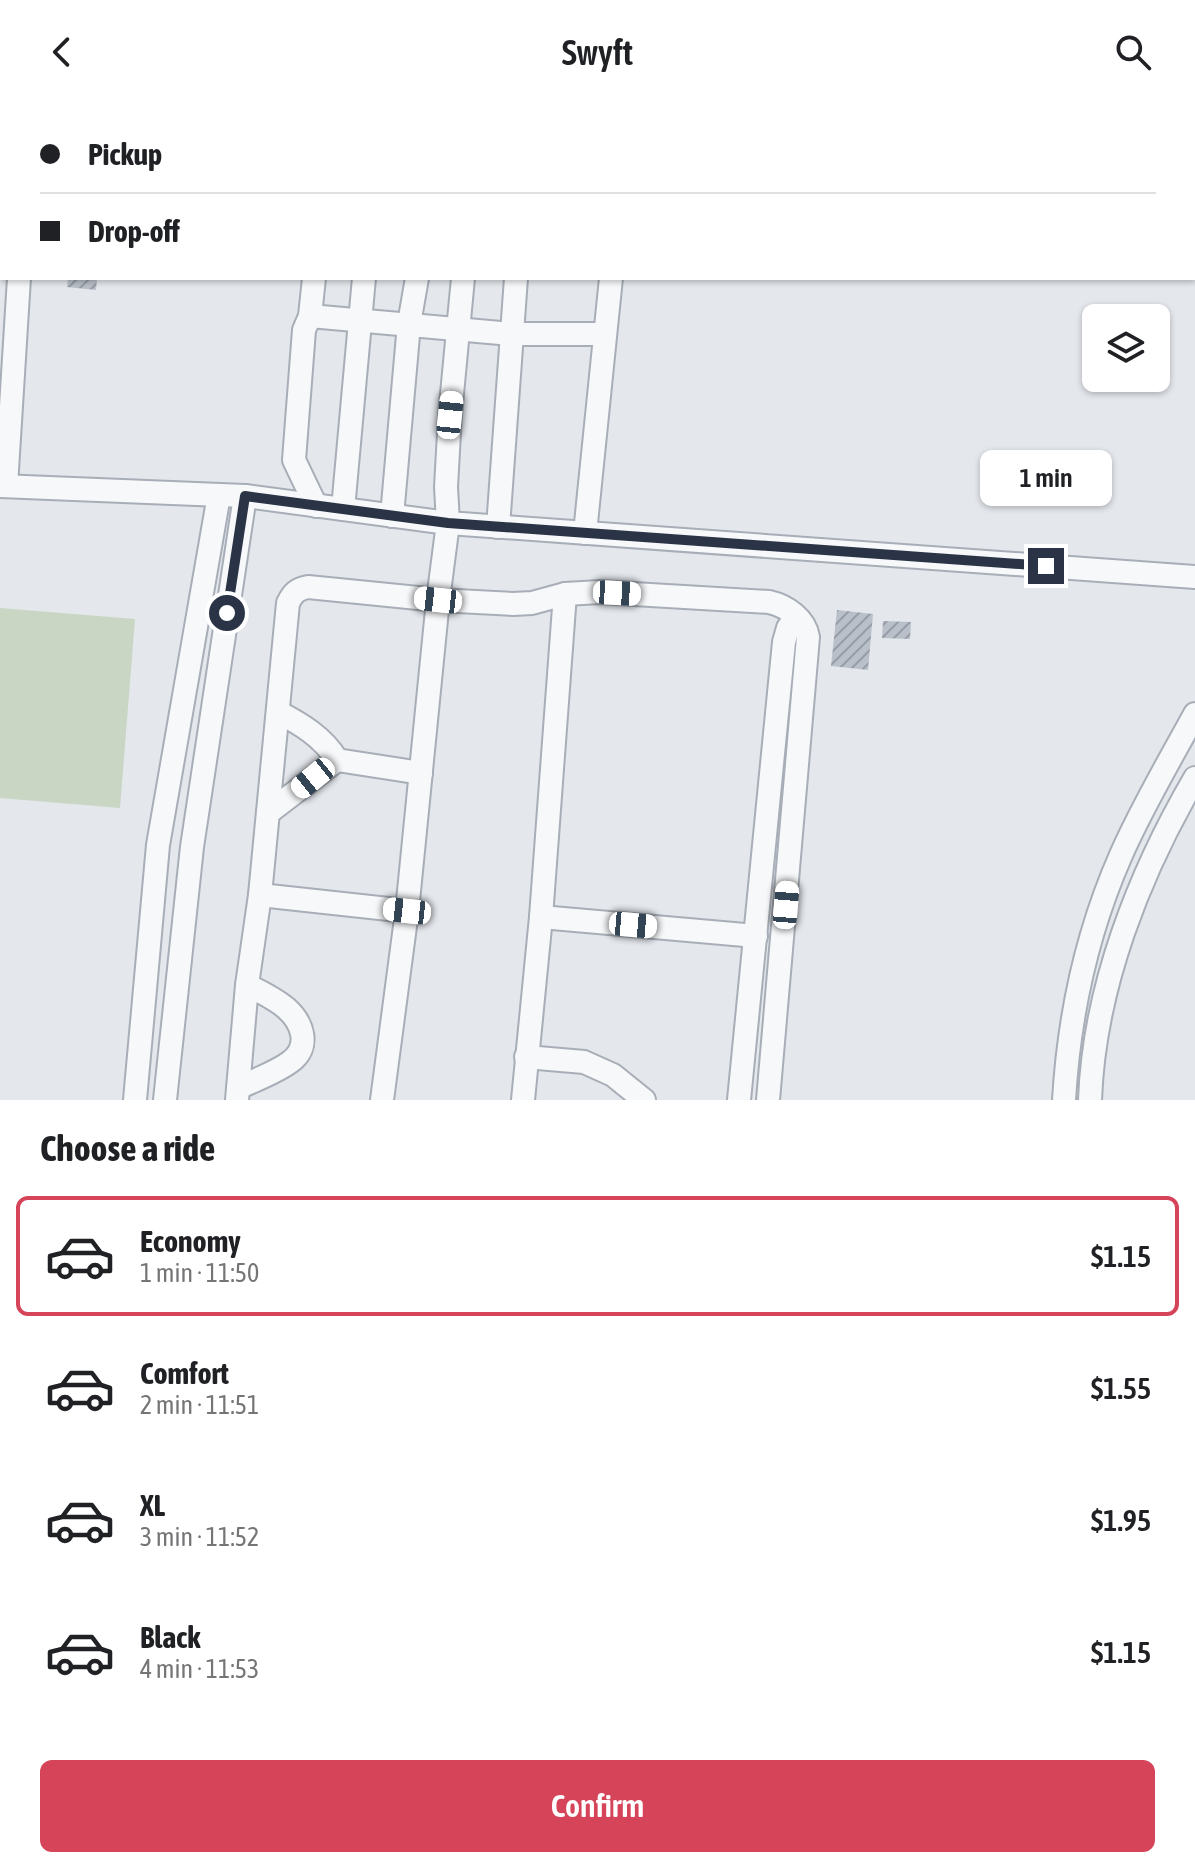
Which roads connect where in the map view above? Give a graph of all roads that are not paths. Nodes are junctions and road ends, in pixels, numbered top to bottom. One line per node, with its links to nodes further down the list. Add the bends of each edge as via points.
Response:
1 (19, 280): 14 (street)
2 (314, 280): 8 (street)
3 (364, 280): 9 (street)
4 (417, 280): 10 (street)
5 (463, 280): 11 (street)
6 (516, 280): 12 (street)
7 (611, 280): 13 (street)
8 (310, 316): 9 (street); 17 (street, via 304,330 294,460)
9 (360, 320): 10 (street); 18 (street)
10 (409, 324): 11 (street); 19 (street)
11 (459, 328): 12 (street); 20 (street, via 450,415)
12 (511, 334): 13 (street); 21 (street)
13 (605, 334): 22 (street)
14 (3, 486): 15 (street)
15 (219, 495): 16 (street); 35 (street)
16 (245, 496): 17 (street); 36 (street)
17 (316, 506): 18 (street)
18 (343, 509): 19 (street)
19 (392, 516): 20 (street)
20 (448, 523): 21 (street); 27 (street)
21 (498, 527): 22 (street)
22 (585, 533): 23 (street)
23 (1169, 574): 24 (street); 26 (street)
24 (1195, 577)
25 (565, 594): 27 (street, via 513,604); 28 (street, via 769,602); 39 (street)
26 (1195, 595)
27 (438, 600): 29 (street, via 308,587 292,594); 32 (street)
28 (796, 617): 40 (street, via 784,642); 50 (street, via 808,637)
29 (278, 712): 31 (street, via 320,739); 34 (street)
30 (1195, 714): 51 (street, via 1137,821 1106,893 1075,1005)
31 (337, 760): 32 (street); 34 (street)
32 (421, 773): 38 (street)
33 (1195, 778): 52 (street, via 1149,867 1122,938 1102,1012)
34 (268, 813): 37 (street)
35 (158, 845): 36 (street); 44 (street)
36 (192, 847): 45 (street)
37 (260, 895): 38 (street); 41 (street)
38 (407, 911): 46 (street)
39 (541, 917): 40 (street); 42 (street)
40 (756, 936): 49 (street)
41 (247, 985): 43 (street); 43 (street, via 289,1010 303,1039 302,1051 290,1062)
42 (526, 1057): 47 (street); 48 (street, via 584,1062 613,1075)
43 (238, 1094)
44 (135, 1100)
45 (165, 1100)
46 (382, 1100)
47 (523, 1100)
48 (644, 1100)
49 (739, 1100)
50 (768, 1100)
51 (1064, 1100)
52 (1090, 1100)

